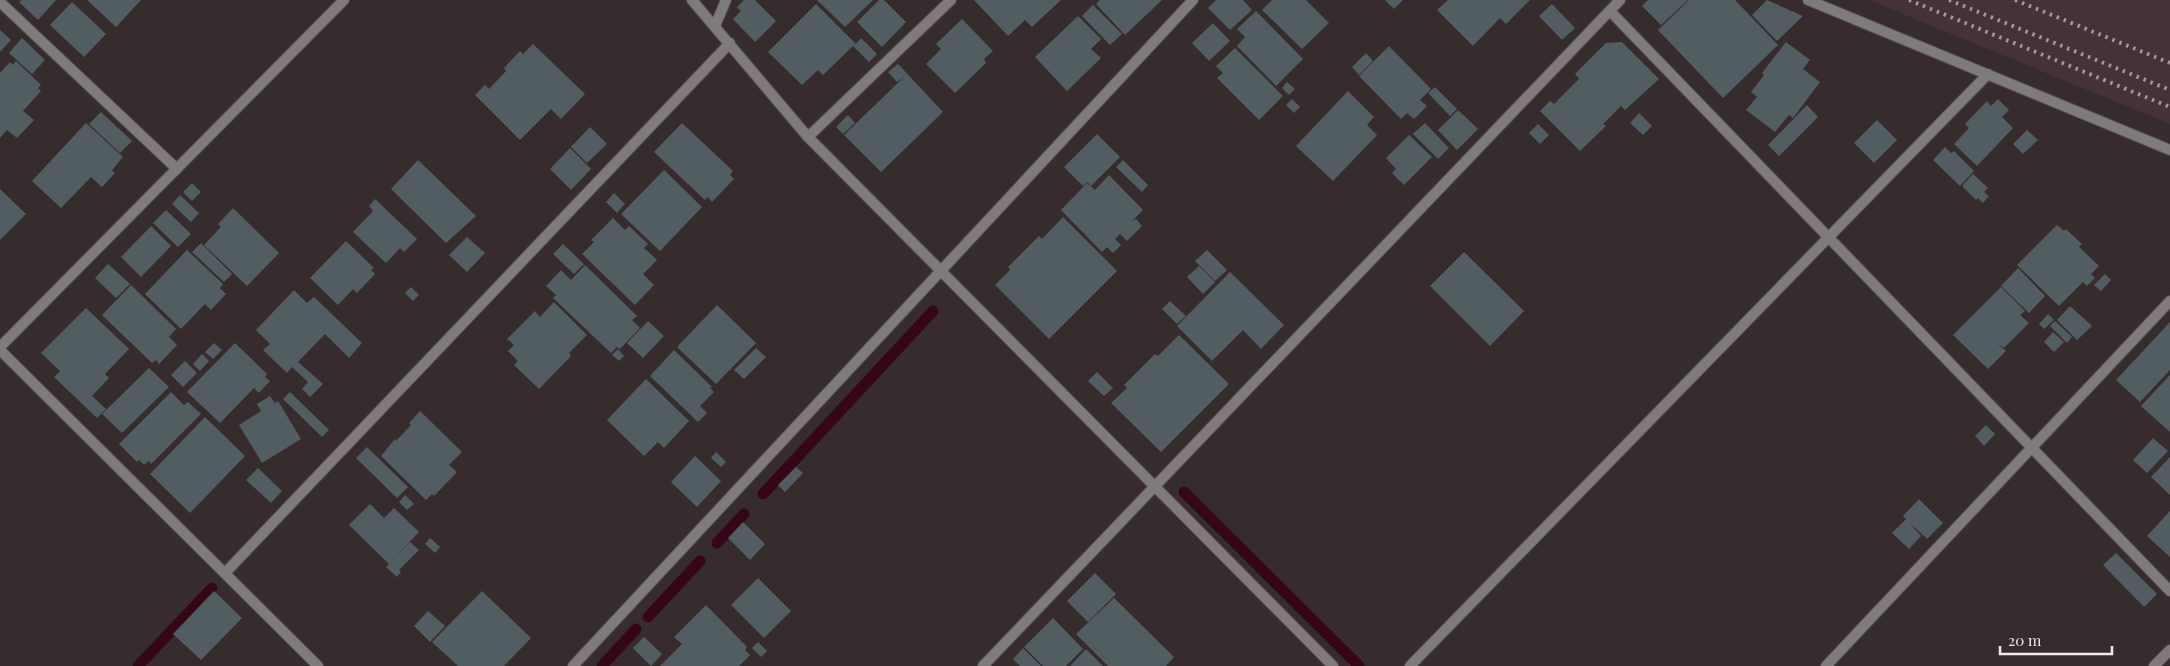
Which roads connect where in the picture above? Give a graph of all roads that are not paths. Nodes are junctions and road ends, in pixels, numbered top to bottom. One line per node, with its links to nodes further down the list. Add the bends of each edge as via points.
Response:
1 (344, 0): 15 (street)
2 (692, 0): 10 (street)
3 (726, 0): 10 (street)
4 (951, 0): 13 (street)
5 (1193, 0): 17 (street)
6 (1620, 0): 9 (street)
7 (1808, 0): 12 (street)
8 (0, 2): 15 (street)
9 (1610, 11): 16 (street); 21 (street)
10 (715, 26): 11 (street)
11 (730, 43): 13 (street); 22 (street)
12 (1988, 74): 14 (street); 16 (street)
13 (808, 137): 17 (street)
14 (2170, 150)
15 (177, 169): 19 (street)
16 (1828, 237): 20 (street); 29 (street)
17 (941, 271): 21 (street); 26 (street)
18 (2170, 301): 20 (street)
19 (0, 349): 22 (street)
20 (2032, 447): 23 (street); 30 (street)
21 (1155, 487): 27 (street); 28 (street)
22 (225, 573): 25 (street)
23 (2170, 591)
24 (2170, 650): 31 (street)
25 (318, 666)
26 (573, 666)
27 (983, 666)
28 (1333, 666)
29 (1410, 666)
30 (1826, 666)
31 (2154, 666)

